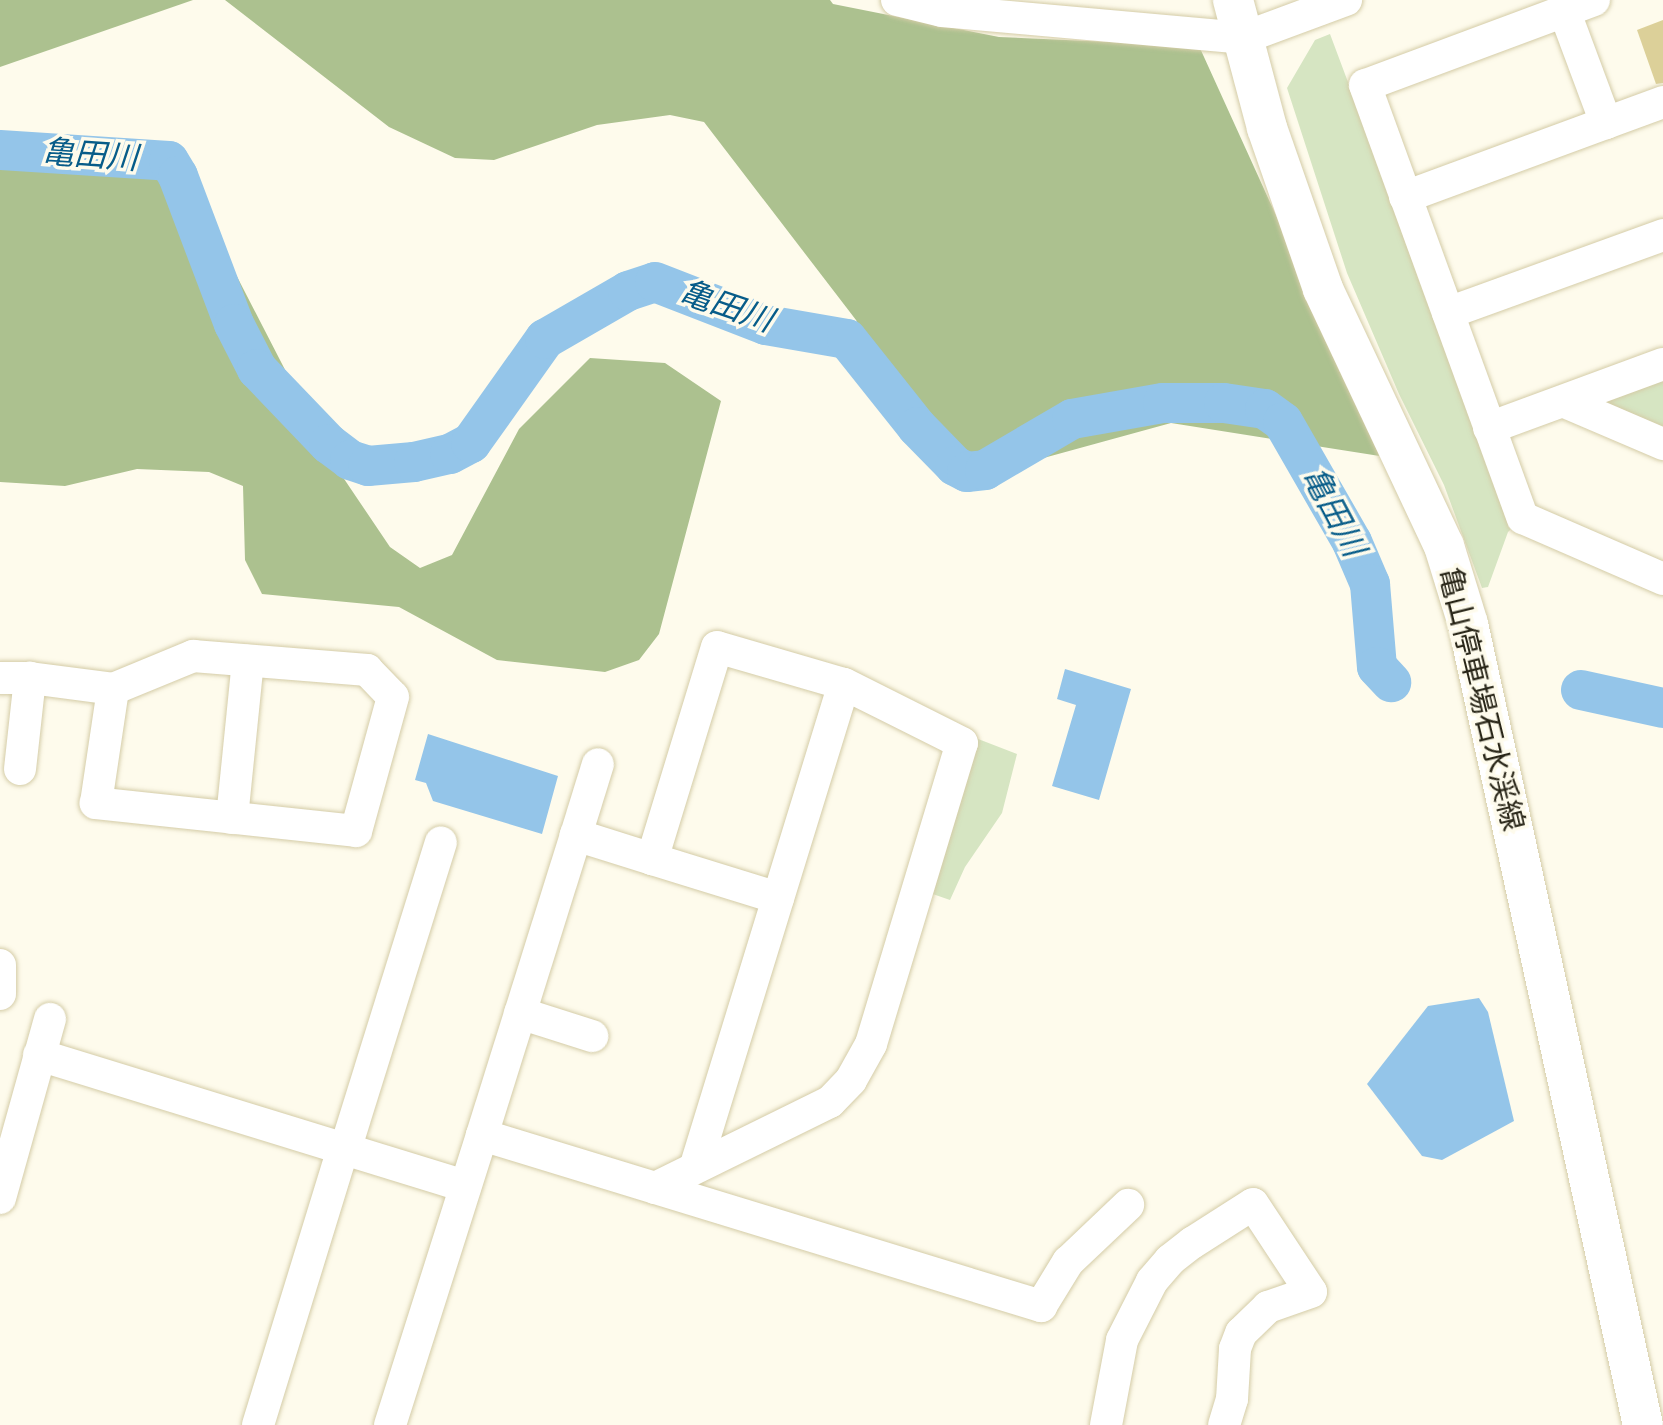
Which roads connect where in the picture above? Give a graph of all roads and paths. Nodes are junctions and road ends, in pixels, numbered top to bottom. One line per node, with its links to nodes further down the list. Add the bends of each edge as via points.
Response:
1 (897, 0): 4 (street, via 942,11)
2 (1346, 0): 4 (street)
3 (1579, 5): 6 (street); 7 (street, via 1365,85)
4 (1238, 19): 43 (main road, 亀山停車場石水渓線, via 1267,128 1323,289 1444,546 1468,624)
5 (1663, 102): 6 (street)
6 (1606, 123): 7 (street)
7 (1405, 197): 9 (street)
8 (1663, 235): 9 (street)
9 (1448, 313): 12 (street)
10 (1663, 364): 11 (street)
11 (1565, 402): 12 (street); 13 (street)
12 (1489, 428): 14 (street, via 1523,518)
13 (1663, 444)
14 (1663, 579)
15 (248, 661): 18 (street, via 193,656); 21 (street); 21 (street, via 367,670 393,697 356,831)
16 (15, 678): 18 (street); 20 (street)
17 (844, 684): 24 (street, via 717,647); 25 (street); 34 (street, via 962,743 871,1044 851,1080 830,1102)
18 (113, 689): 21 (street, via 96,803)
19 (598, 764): 22 (street)
20 (20, 769)
21 (232, 818)
22 (576, 835): 24 (street); 28 (street)
23 (441, 842): 33 (street)
24 (652, 859): 25 (street)
25 (778, 898): 34 (street)
26 (0, 965): 27 (street)
27 (0, 994)
28 (520, 1013): 30 (street); 32 (street)
29 (50, 1019): 31 (street)
30 (592, 1036)
31 (39, 1055): 33 (street); 37 (street)
32 (482, 1135): 35 (street); 36 (street)
33 (345, 1147): 35 (street); 39 (street)
34 (696, 1165): 36 (street)
35 (465, 1186): 40 (street)
36 (655, 1188): 38 (street, via 1041,1306 1068,1262)
37 (0, 1198)
38 (1128, 1205)
39 (258, 1425)
40 (390, 1425)
41 (1106, 1425): 42 (street, via 1122,1340 1152,1281 1192,1243 1253,1204 1311,1292 1268,1307 1241,1333)
42 (1224, 1425)
43 (1643, 1425)

